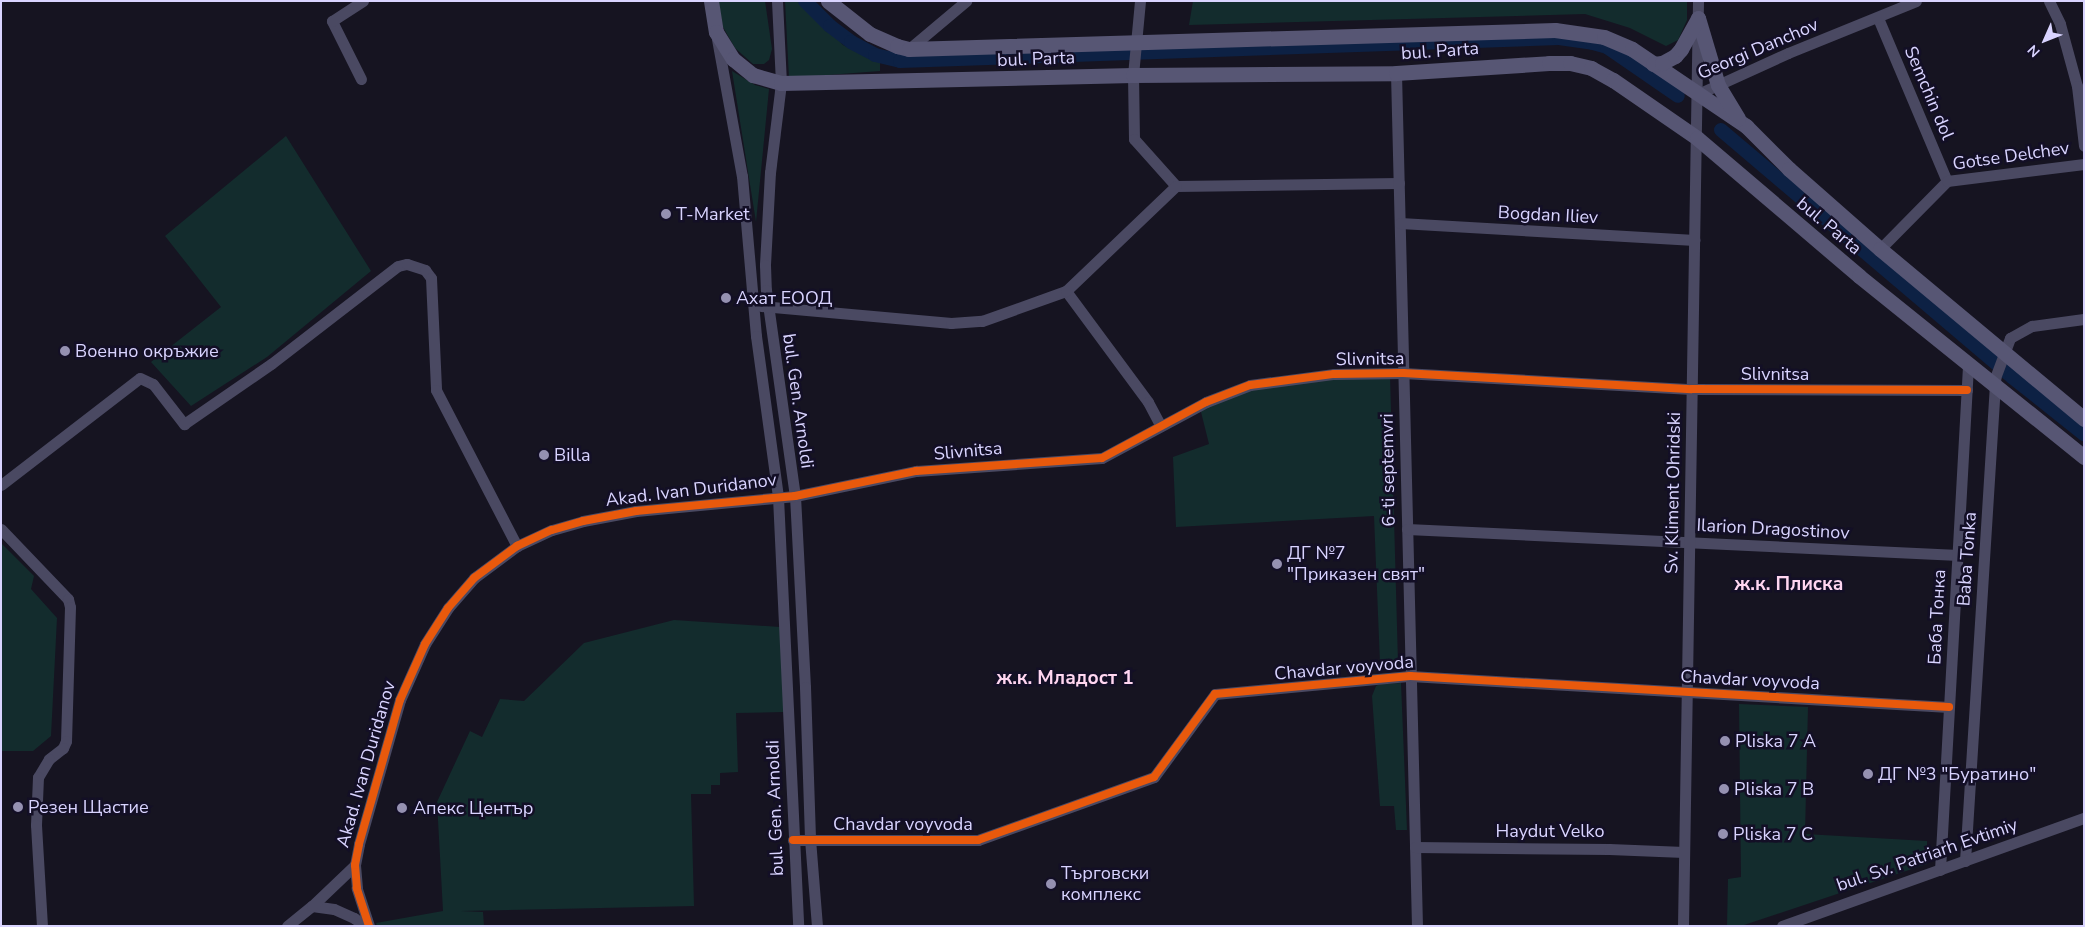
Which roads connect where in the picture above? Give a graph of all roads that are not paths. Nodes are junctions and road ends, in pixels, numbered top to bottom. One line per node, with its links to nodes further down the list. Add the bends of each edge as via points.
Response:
1 (363, 1): 18 (street, via 332,22)
2 (711, 1): 12 (main road, bul. Parta)
3 (777, 1): 19 (street, bul. Gen. Arnoldi)
4 (828, 1): 14 (main road, bul. Parta, via 870,34)
5 (966, 1): 14 (street)
6 (1140, 1): 13 (street)
7 (1698, 1): 10 (street, Sv. Kliment Ohridski)
8 (1916, 1): 11 (street, Georgi Danchov)
9 (2049, 1): 24 (street, via 2060,24 2077,86)
10 (1698, 18): 15 (main road, via 1675,56); 20 (main road); 21 (street, Sv. Kliment Ohridski)
11 (1878, 18): 20 (street, Georgi Danchov); 26 (street, Semchin dol)
12 (716, 32): 19 (main road, bul. Parta, via 725,50 742,68 763,79); 34 (street, bul. Gen. Arnoldi, via 742,176)
13 (1136, 46): 14 (main road, bul. Parta); 15 (main road, bul. Parta, via 1555,30 1604,37 1632,49); 16 (street)
14 (909, 48)
15 (1653, 64): 21 (main road, bul. Parta)
16 (1133, 71): 17 (main road, bul. Parta); 19 (main road, bul. Parta); 28 (street, via 1134,139)
17 (1396, 73): 23 (main road, bul. Parta, via 1570,63 1591,68 1613,80); 27 (street, 6-ti septemvri)
18 (361, 79)
19 (780, 83): 33 (street, bul. Gen. Arnoldi, via 765,256)
20 (1718, 84): 21 (street, Georgi Danchov); 22 (main road, via 1733,112)
21 (1698, 94): 22 (main road, bul. Parta); 23 (street, Sv. Kliment Ohridski)
22 (1746, 126): 31 (main road, bul. Parta, via 1789,169)
23 (1697, 138): 30 (street, Sv. Kliment Ohridski); 37 (main road, bul. Parta)
24 (2084, 146)
25 (2084, 164): 26 (street, Gotse Delchev)
26 (1947, 181): 31 (street, Gotse Delchev)
27 (1399, 182): 28 (street); 29 (street, 6-ti septemvri)
28 (1176, 186): 32 (street)
29 (1400, 223): 30 (street, Bogdan Iliev); 38 (street, 6-ti septemvri)
30 (1695, 240): 40 (street, Sv. Kliment Ohridski)
31 (1880, 249): 36 (main road, bul. Parta)
32 (1066, 290): 33 (street, via 982,321 950,324); 43 (street, via 1148,402)
33 (768, 305): 34 (street); 46 (street, bul. Gen. Arnoldi)
34 (753, 306): 47 (street, bul. Gen. Arnoldi)
35 (2084, 319): 36 (street, Baba Tonka, via 2032,326 2010,338)
36 (2002, 357): 39 (street, Baba Tonka); 42 (main road, bul. Parta)
37 (1968, 366): 39 (main road, bul. Parta); 41 (street, Баба Тонка)
38 (1403, 373): 40 (street, Slivnitsa); 43 (street, Slivnitsa, via 1334,374 1250,385 1206,402); 49 (street, 6-ti septemvri)
39 (1995, 383): 44 (main road, bul. Parta); 61 (street, Baba Tonka)
40 (1692, 389): 41 (street, Slivnitsa); 50 (street, Sv. Kliment Ohridski)
41 (1967, 390): 52 (street, Баба Тонка)
42 (2084, 419)
43 (1161, 426): 46 (street, Slivnitsa, via 1102,458 934,469)
44 (2084, 458)
45 (1, 485): 51 (street, via 140,378 153,384 184,424 271,364 398,266 407,264 425,270 431,278 436,390)
46 (795, 496): 47 (street, Akad. Ivan Duridanov); 57 (street, bul. Gen. Arnoldi, via 806,687)
47 (778, 497): 51 (street, Akad. Ivan Duridanov, via 636,511 568,524); 58 (street, bul. Gen. Arnoldi)
48 (1, 529): 65 (street, via 68,599 70,606 66,741 38,777 36,825)
49 (1407, 529): 50 (street, Ilarion Dragostinov); 53 (street, 6-ti septemvri)
50 (1690, 542): 52 (street, Ilarion Dragostinov); 54 (street, Sv. Kliment Ohridski)
51 (517, 546): 62 (street, Akad. Ivan Duridanov, via 459,593 425,644 400,700)
52 (1958, 555): 55 (street, Баба Тонка)
53 (1410, 676): 54 (street, Chavdar voyvoda); 57 (street, Chavdar voyvoda, via 1215,694 1154,777 978,840); 59 (street, 6-ti septemvri)
54 (1687, 692): 55 (street, Chavdar voyvoda); 60 (street, Sv. Kliment Ohridski)
55 (1949, 707): 63 (street, Баба Тонка)
56 (2084, 818): 61 (street, bul. Sv. Patriarh Evtimiy)
57 (810, 839): 58 (street, Chavdar voyvoda); 69 (street, bul. Gen. Arnoldi)
58 (793, 840): 68 (street, bul. Gen. Arnoldi)
59 (1415, 847): 60 (street, Haydut Velko); 70 (street, 6-ti septemvri)
60 (1684, 852): 71 (street, Sv. Kliment Ohridski)
61 (1965, 861): 63 (street, bul. Sv. Patriarh Evtimiy)
62 (355, 865): 64 (street); 67 (street, Akad. Ivan Duridanov)
63 (1940, 870): 72 (street, bul. Sv. Patriarh Evtimiy)
64 (312, 906): 66 (street); 67 (street, via 334,909)
65 (42, 926)
66 (287, 926)
67 (367, 926)
68 (798, 926)
69 (817, 926)
70 (1417, 926)
71 (1683, 926)
72 (1782, 926)

